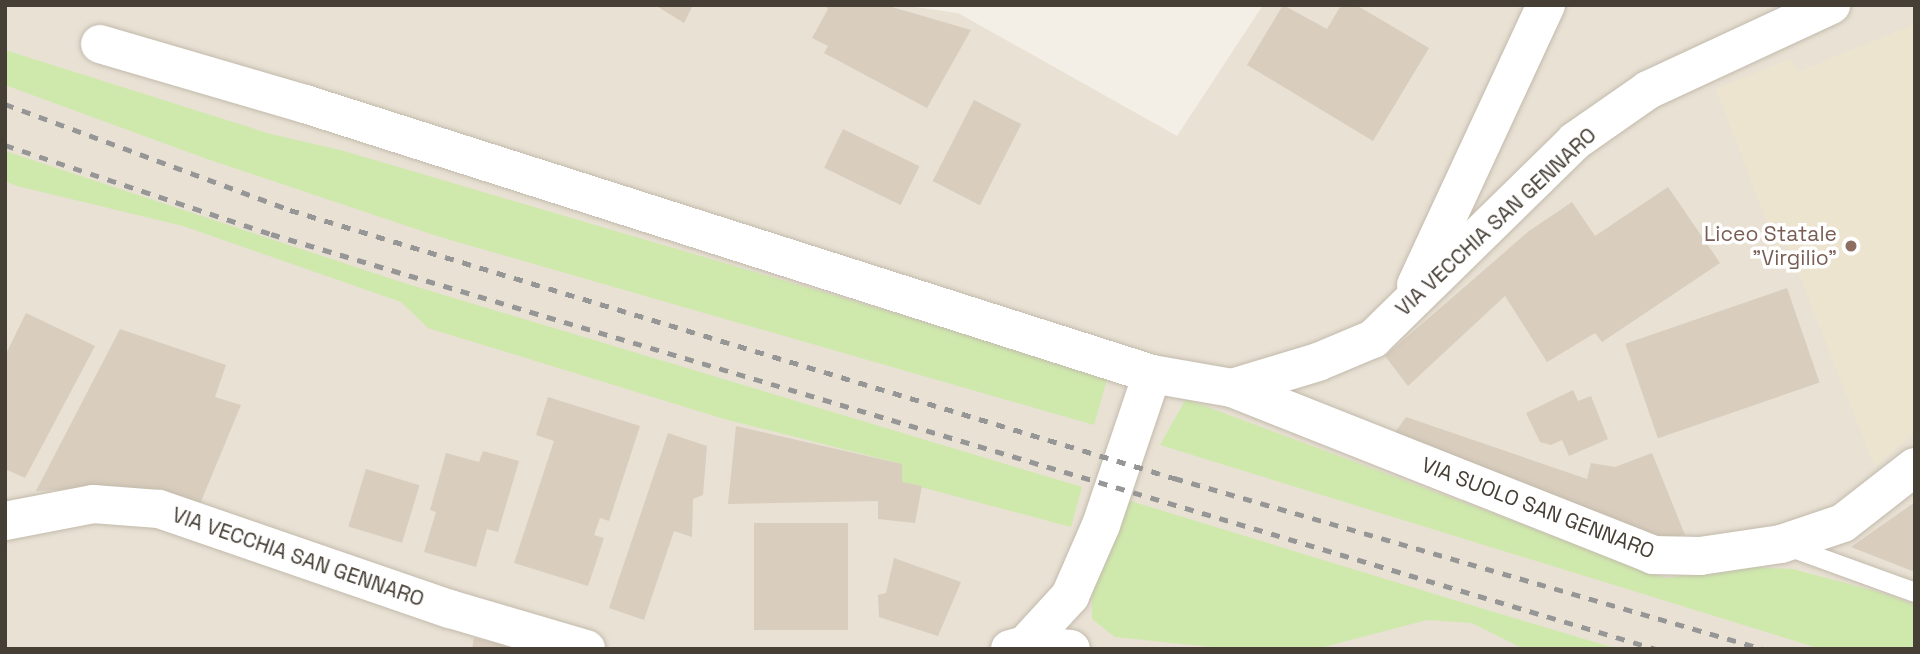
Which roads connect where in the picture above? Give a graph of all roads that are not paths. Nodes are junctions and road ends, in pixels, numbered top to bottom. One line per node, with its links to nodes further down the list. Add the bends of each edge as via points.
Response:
1 (1546, 5): 4 (street)
2 (1831, 5): 4 (street, VIA VECCHIA SAN GENNARO, via 1648,90 1575,141)
3 (100, 44): 5 (street, VIA SUOLO SAN GENNARO, via 305,104)
4 (1407, 306): 6 (street, VIA VECCHIA SAN GENNARO, via 1373,339 1318,362)
5 (1152, 374): 6 (street, VIA SUOLO SAN GENNARO); 11 (street, via 1101,526 1070,596)
6 (1232, 388): 9 (street, VIA SUOLO SAN GENNARO, via 1653,555 1700,556)
7 (1915, 467): 9 (street, VIA SUOLO SAN GENNARO, via 1843,523)
8 (5, 521): 12 (street, VIA VECCHIA SAN GENNARO, via 93,504 159,509 450,610)
9 (1781, 544): 10 (lane)
10 (1915, 592)
11 (1018, 647): 13 (street)
12 (586, 649)
13 (1071, 649)

